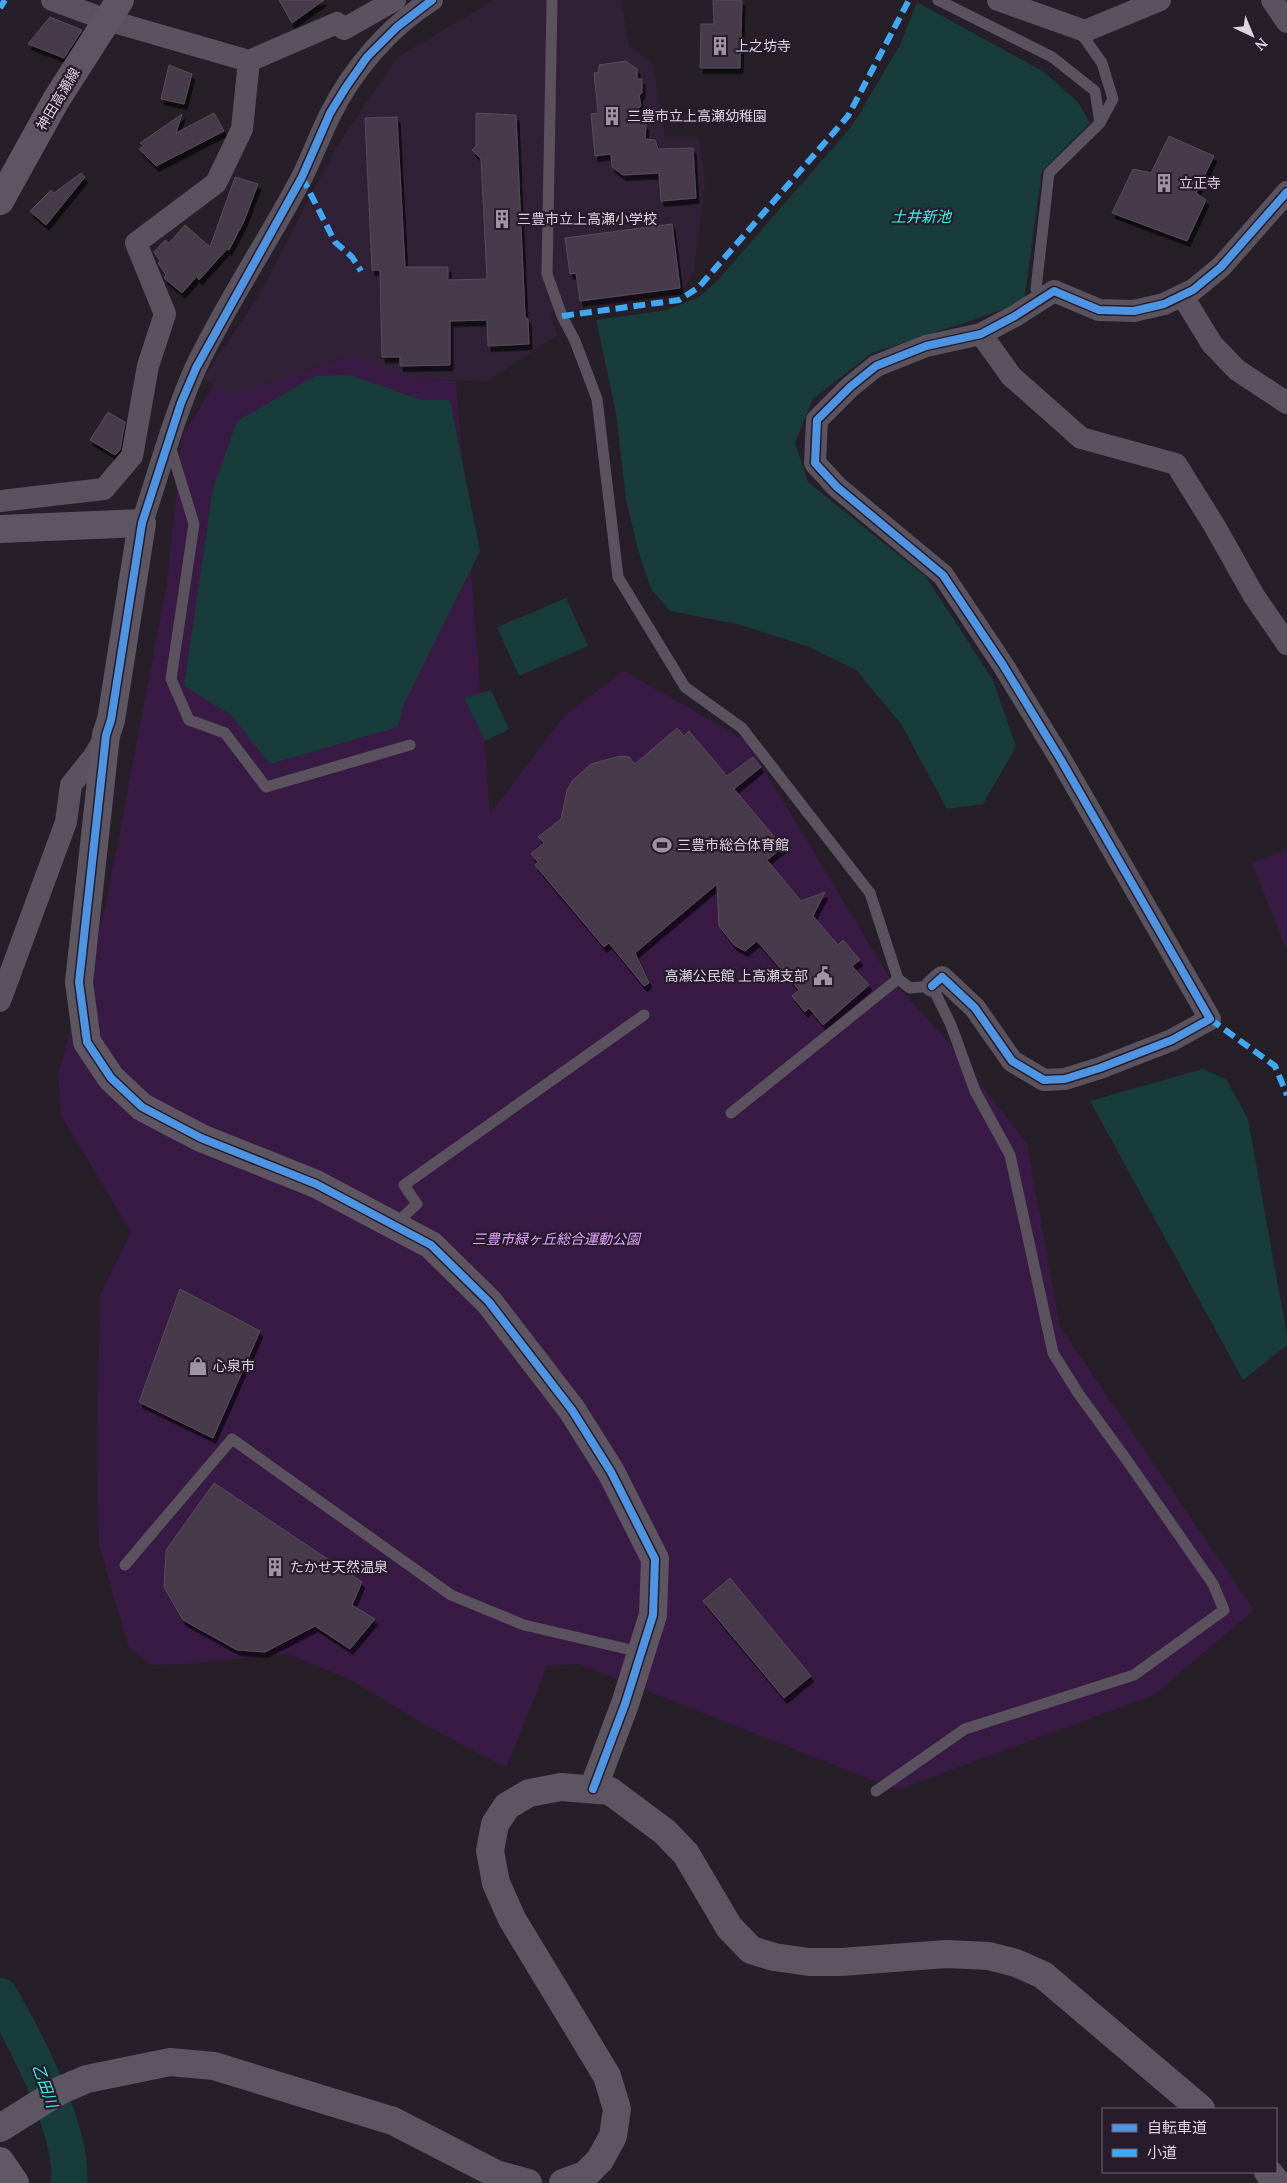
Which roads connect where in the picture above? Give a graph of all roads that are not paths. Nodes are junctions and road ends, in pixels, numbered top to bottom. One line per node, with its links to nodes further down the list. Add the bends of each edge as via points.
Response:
1 (52, 0): 9 (street)
2 (396, 0): 12 (street, via 344,29 337,23)
3 (432, 0): 20 (street, via 397,27 367,57 346,86 302,177 196,368 180,403)
4 (552, 0): 27 (lane, via 547,274 597,399 618,576 685,687 742,728 870,893)
5 (938, 0): 13 (lane, via 1052,57 1095,91)
6 (998, 0): 11 (street)
7 (1160, 0): 11 (street, via 1085,31)
8 (1272, 0): 10 (street)
9 (114, 10): 12 (street); 15 (street, 神田高瀬線, via 56,100)
10 (1287, 22)
11 (1077, 28): 13 (lane, via 1102,63 1113,98)
12 (248, 61): 21 (street, via 242,128 216,183 136,244 165,314 148,366 132,456 104,489)
13 (1100, 122): 17 (lane, via 1049,173 1036,289)
14 (1287, 192): 16 (street, via 1221,267)
15 (0, 201)
16 (1182, 295): 17 (street, via 1164,304 1134,311 1100,310 1054,291); 19 (street, via 1212,344 1237,370)
17 (1041, 299): 18 (street)
18 (981, 334): 24 (street, via 1012,376 1081,438 1176,464 1254,596); 28 (street, via 926,346 876,366 850,386 817,420 815,463 838,488 943,575 1061,760 1210,1019 1172,1040 1100,1068 1065,1079 1044,1080 1012,1061 975,1008 942,976)
19 (1287, 403)
20 (168, 442): 22 (street); 26 (lane, via 194,524 170,679 189,720 225,733 266,787)
21 (0, 501)
22 (142, 523): 23 (street); 25 (street)
23 (0, 529)
24 (1287, 644)
25 (106, 735): 29 (street, via 71,785 66,822); 32 (street, via 79,982 87,1042 111,1078 142,1107 201,1138 316,1184)
26 (410, 746)
27 (898, 979): 28 (lane, via 910,988); 31 (lane)
28 (932, 986): 36 (lane, via 952,1025 975,1091 1010,1155 1052,1353 1213,1584 1224,1610 1134,1676 966,1729)
29 (0, 1001)
30 (644, 1016): 32 (lane, via 404,1185 417,1204)
31 (731, 1113)
32 (394, 1225): 34 (street, via 431,1245 489,1302 572,1410 611,1472 655,1559 653,1615)
33 (125, 1565): 34 (lane, via 232,1439 451,1595 524,1625)
34 (640, 1652): 35 (street, via 625,1704)
35 (593, 1789): 37 (street, via 610,1791 665,1832 686,1854 729,1927 751,1950 803,1962 946,1954 989,1956 1016,1963 1043,1975); 43 (street, via 561,1787 530,1793 507,1806 496,1824 490,1851 496,1883 512,1919 608,2076 617,2108 613,2136 600,2160 585,2175)
36 (876, 1791)
37 (1199, 2108)
38 (0, 2128): 42 (street, via 60,2090 87,2079 170,2062 214,2066 393,2121 496,2174)
39 (0, 2160): 41 (highway)
40 (1269, 2173): 44 (street)
41 (15, 2183)
42 (528, 2183)
43 (564, 2183)
44 (1277, 2183)

